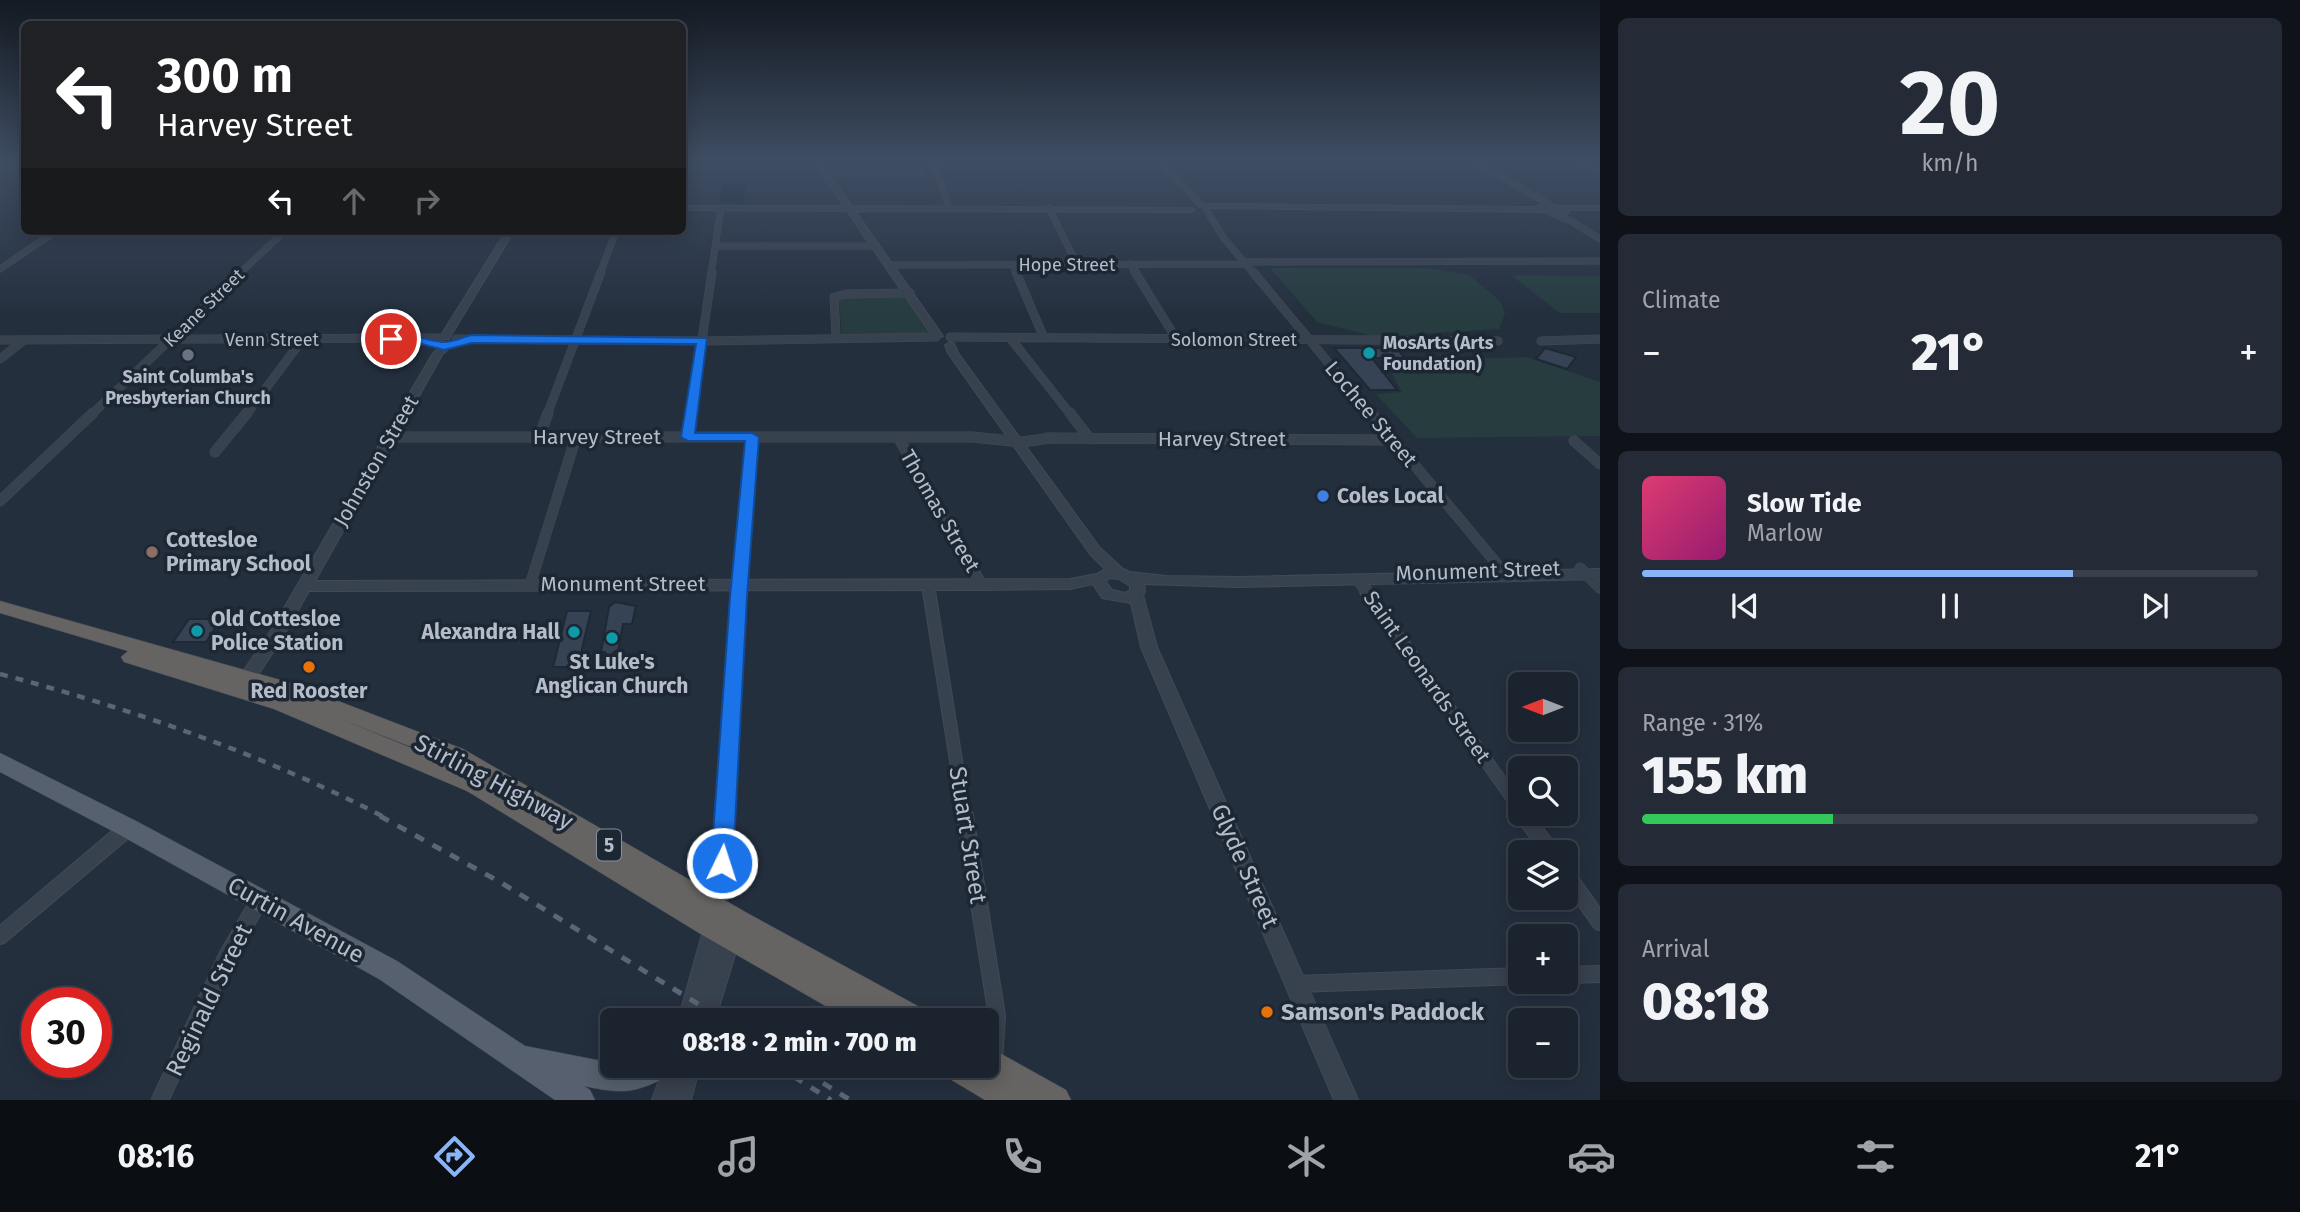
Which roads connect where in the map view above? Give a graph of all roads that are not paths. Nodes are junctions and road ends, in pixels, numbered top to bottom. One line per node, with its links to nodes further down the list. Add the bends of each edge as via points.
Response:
1 (720, 213): 13 (street)
2 (853, 213): 14 (street, Glyde Street)
3 (1052, 213): 20 (street)
4 (1204, 213): 16 (street, Lochee Street)
5 (1556, 213): 7 (street)
6 (1565, 213): 7 (street)
7 (1571, 221): 12 (street)
8 (50, 235): 21 (street)
9 (281, 235): 27 (street, Keane Street)
10 (508, 235): 34 (street, Johnston Street)
11 (615, 235): 29 (street)
12 (1600, 239)
13 (716, 246): 14 (street); 35 (street)
14 (876, 246): 18 (street, Glyde Street)
15 (1600, 261): 16 (street, Hope Street)
16 (1244, 263): 17 (street, Hope Street); 31 (street, Lochee Street)
17 (1130, 264): 20 (street, Hope Street); 30 (street)
18 (889, 265): 19 (street, Hope Street); 22 (street, Glyde Street)
19 (1013, 265): 20 (street, Hope Street); 24 (street)
20 (1077, 265)
21 (0, 269)
22 (910, 293): 23 (street, via 834,297); 36 (street, Glyde Street)
23 (835, 335)
24 (1044, 338): 25 (street, Solomon Street); 30 (street, Solomon Street)
25 (1011, 339): 36 (street, Solomon Street); 47 (street)
26 (1600, 339): 38 (street)
27 (170, 340): 28 (street, Venn Street); 33 (street, Venn Street); 52 (street, Keane Street)
28 (302, 340): 34 (street, Venn Street); 50 (street)
29 (576, 340): 34 (street, Solomon Street); 35 (street, Solomon Street); 41 (street)
30 (1177, 340): 31 (street, Solomon Street)
31 (1308, 340): 37 (street, Solomon Street); 48 (street, Lochee Street)
32 (0, 341): 33 (street, Venn Street)
33 (23, 341): 39 (street)
34 (447, 341): 40 (street, Johnston Street)
35 (703, 341): 36 (street, Solomon Street); 43 (street)
36 (945, 341): 46 (street, Glyde Street)
37 (1498, 341)
38 (1541, 341)
39 (0, 359)
40 (390, 437): 41 (street, Harvey Street); 61 (street, Johnston Street)
41 (539, 437): 42 (street, Harvey Street)
42 (576, 437): 43 (street, Harvey Street); 57 (street)
43 (688, 437): 44 (street, Harvey Street)
44 (752, 437): 45 (street, Harvey Street); 56 (street)
45 (898, 437): 46 (street, Harvey Street); 59 (street, Thomas Street)
46 (1013, 437): 47 (street, Harvey Street); 60 (street, Glyde Street)
47 (1090, 439): 48 (street, Harvey Street)
48 (1393, 440): 54 (street, Lochee Street)
49 (1574, 441): 51 (street)
50 (215, 452)
51 (1600, 464)
52 (0, 501)
53 (1591, 571): 54 (street, Monument Street); 62 (street)
54 (1505, 574): 55 (street, Monument Street)
55 (1357, 579): 60 (street, Monument Street); 67 (street, Saint Leonards Street)
56 (740, 583): 57 (street, Monument Street); 58 (street, Monument Street); 69 (street)
57 (530, 585): 61 (street, Monument Street)
58 (928, 585): 59 (street, Monument Street); 83 (street, Stuart Street)
59 (982, 585): 60 (street, Monument Street)
60 (1118, 585): 78 (street, Glyde Street, via 1144,632)
61 (303, 586): 65 (street, Johnston Street)
62 (1600, 588)
63 (0, 607): 65 (highway, Stirling Highway / 5)
64 (0, 620): 73 (highway, Stirling Highway / 5, via 246,691 404,753 475,784)
65 (248, 677): 73 (highway, Stirling Highway / 5, via 455,755)
66 (0, 762): 68 (main road, Curtin Avenue)
67 (1508, 792)
68 (128, 828): 71 (main road, Curtin Avenue); 74 (street)
69 (722, 863)
70 (1578, 891): 72 (street)
71 (259, 901): 84 (main road, Curtin Avenue, via 388,970); 89 (street, Reginald Street, via 227,956)
72 (1600, 922)
73 (725, 924): 79 (street); 80 (street); 81 (highway, Stirling Highway / 5); 82 (highway, Stirling Highway / 5)
74 (0, 936)
75 (1600, 974): 76 (street)
76 (1578, 975)
77 (1508, 976): 78 (street)
78 (1297, 984): 94 (street, Glyde Street)
79 (694, 1008)
80 (707, 1008)
81 (857, 1008)
82 (891, 1008)
83 (996, 1008)
84 (520, 1058): 85 (main road); 90 (main road, Curtin Avenue)
85 (600, 1075)
86 (671, 1078): 91 (street)
87 (685, 1078): 92 (street)
88 (996, 1078): 93 (highway)
89 (160, 1100)
90 (580, 1100)
91 (664, 1100)
92 (679, 1100)
93 (1056, 1100)
94 (1346, 1100)

